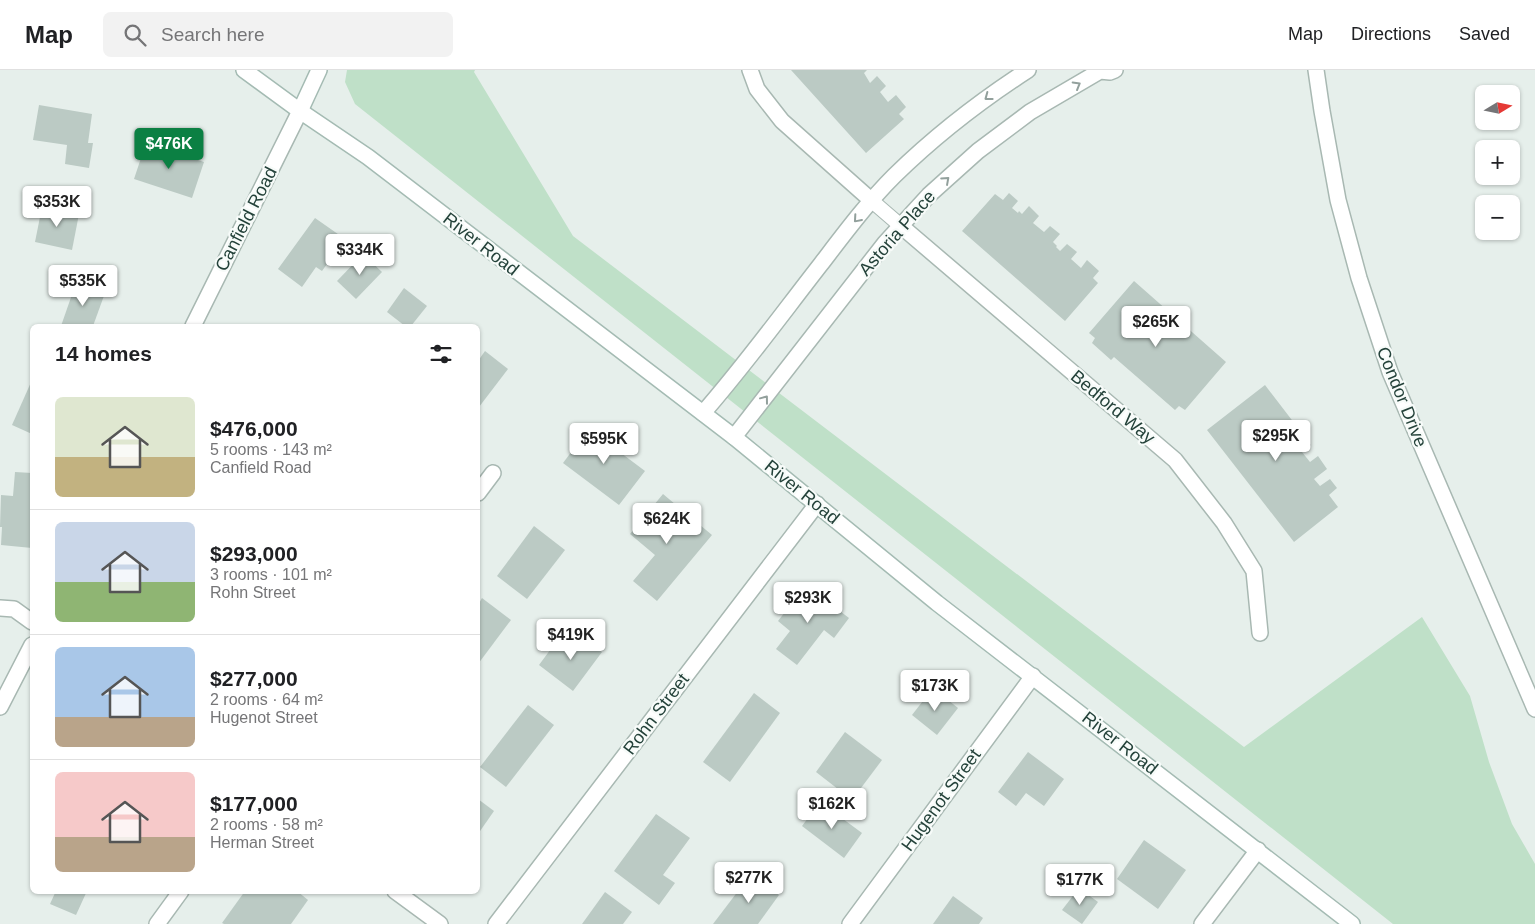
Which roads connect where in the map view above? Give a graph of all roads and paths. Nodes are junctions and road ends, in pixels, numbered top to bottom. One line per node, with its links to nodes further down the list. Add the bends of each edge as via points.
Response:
1 (244, 70): 7 (street, River Road)
2 (319, 70): 7 (street, Canfield Road)
3 (750, 70): 8 (street, via 757,89 782,121)
4 (1028, 70): 8 (street, one-way to 8, via 941,132)
5 (1105, 70): 9 (street, Astoria Place, one-way to 5, via 978,151 1030,112)
6 (1316, 70): 22 (street, Condor Drive, via 1338,200 1358,278 1394,381)
7 (300, 111): 10 (street, Canfield Road); 11 (street, River Road, via 368,157)
8 (872, 201): 9 (lane); 11 (street, one-way to 11)
9 (900, 226): 12 (street, Astoria Place, one-way to 9, via 884,242); 18 (street, Bedford Way, via 1175,460 1224,523 1254,571)
10 (193, 324)
11 (703, 413): 12 (street, River Road)
12 (734, 437): 15 (street, River Road)
13 (493, 473): 14 (street)
14 (480, 490)
15 (817, 504): 20 (street, River Road, via 937,603); 28 (street, Rohn Street)
16 (0, 608): 17 (street, via 14,609)
17 (30, 621)
18 (1260, 633)
19 (30, 648): 21 (street)
20 (1033, 676): 23 (street, River Road); 29 (street, Hugenot Street)
21 (0, 707)
22 (1535, 709)
23 (1258, 850): 30 (street); 31 (street, River Road)
24 (179, 894): 26 (street)
25 (399, 894): 27 (street)
26 (157, 924)
27 (440, 924)
28 (496, 924)
29 (850, 924)
30 (1202, 924)
31 (1352, 924)

